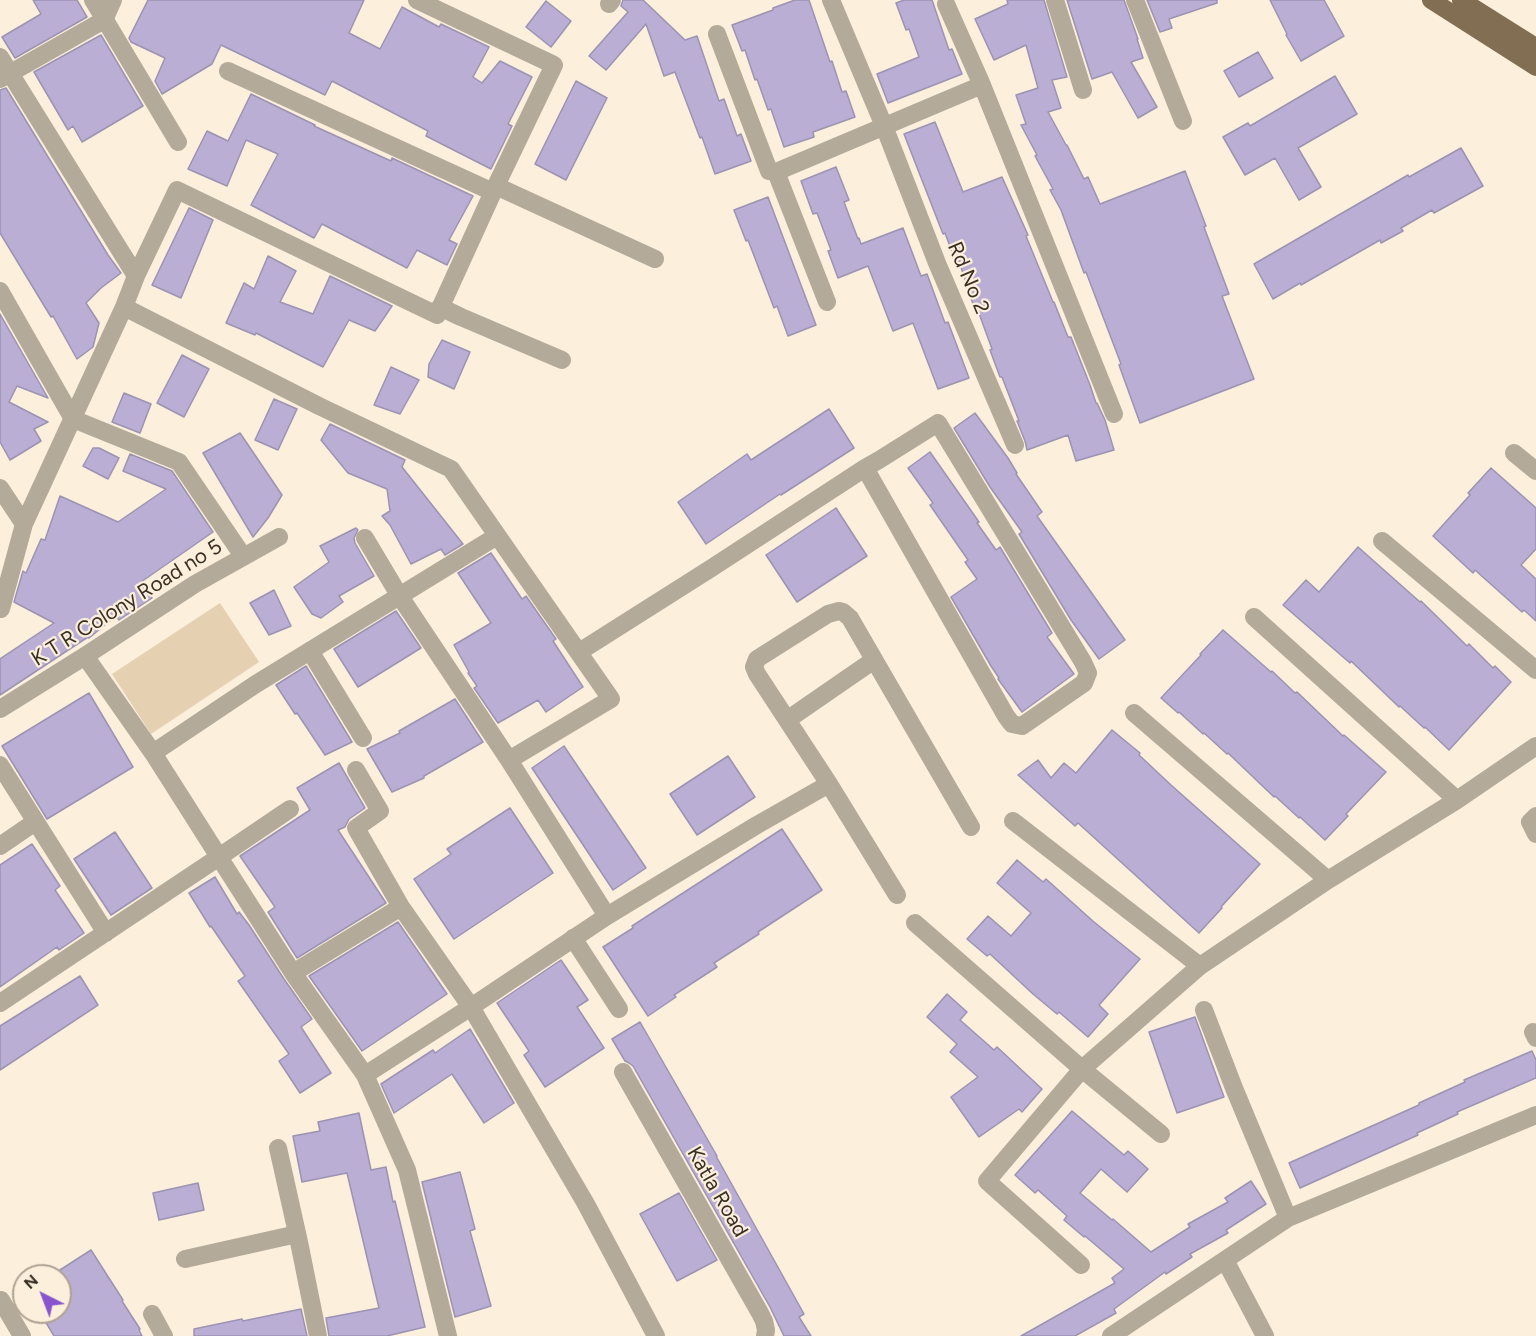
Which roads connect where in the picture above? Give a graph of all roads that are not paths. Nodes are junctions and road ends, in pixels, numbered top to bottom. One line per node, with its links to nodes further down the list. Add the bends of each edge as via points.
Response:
1 (93, 0): 10 (street)
2 (113, 0): 10 (street)
3 (417, 0): 23 (street, via 554,65)
4 (831, 0): 20 (street, Rd No 2)
5 (1055, 0): 18 (street)
6 (1135, 0): 19 (street)
7 (1431, 0): 14 (main road)
8 (1461, 0): 12 (main road)
9 (946, 4): 17 (street)
10 (104, 20): 16 (street); 21 (street)
11 (717, 34): 22 (street, via 769,171)
12 (1536, 47)
13 (0, 57): 16 (street)
14 (1536, 67)
15 (228, 71): 23 (street)
16 (5, 76): 25 (street)
17 (982, 85): 20 (street); 31 (street)
18 (1083, 90)
19 (1184, 121)
20 (884, 126): 22 (street); 33 (street, Rd No 2, via 937,263)
21 (178, 142)
22 (776, 172): 27 (street)
23 (494, 189): 24 (street); 29 (street)
24 (655, 259)
25 (136, 276): 28 (street); 29 (street, via 177,190 437,315)
26 (0, 291): 32 (street)
27 (827, 302)
28 (124, 307): 32 (street); 39 (street, via 451,469)
29 (440, 307): 30 (street)
30 (562, 360)
31 (1114, 414)
32 (73, 419): 38 (street); 43 (street, via 179,462)
33 (1015, 445)
34 (1514, 453): 36 (street)
35 (865, 468): 35 (street, via 938,423 1083,662 1088,673 1084,683 1022,726 1012,724); 48 (street)
36 (1536, 471)
37 (0, 489): 38 (street)
38 (24, 524): 45 (street)
39 (497, 536): 44 (street); 48 (street)
40 (279, 537): 43 (street, K T R Colony Road no 5)
41 (365, 538): 44 (street)
42 (1382, 541): 51 (street)
43 (243, 556): 49 (street, K T R Colony Road no 5)
44 (399, 595): 47 (street); 58 (street)
45 (1, 609)
46 (1254, 617): 62 (street)
47 (310, 651): 55 (street); 57 (street)
48 (579, 652): 58 (street, via 611,699)
49 (86, 656): 52 (street, K T R Colony Road no 5); 57 (street)
50 (874, 660): 54 (street); 54 (street, via 849,618 839,611 757,659 757,674); 67 (street)
51 (1536, 670)
52 (0, 709)
53 (1134, 713): 71 (street)
54 (788, 720): 61 (street)
55 (363, 738)
56 (1536, 746): 62 (street)
57 (153, 753): 70 (street)
58 (509, 760): 74 (street)
59 (0, 765): 66 (street)
60 (356, 770): 73 (street, via 380,811 356,828)
61 (829, 784): 72 (street); 74 (street)
62 (1457, 800): 71 (street)
63 (290, 809): 70 (street)
64 (1536, 816): 68 (street, via 1530,822)
65 (1013, 821): 78 (street)
66 (35, 822): 69 (street); 76 (street)
67 (971, 827)
68 (1536, 834)
69 (0, 846)
70 (219, 857): 76 (street); 79 (street)
71 (1328, 880): 78 (street)
72 (897, 895)
73 (401, 907): 79 (street); 81 (street)
74 (607, 916): 77 (street)
75 (915, 923): 84 (street)
76 (106, 933): 80 (street)
77 (573, 938): 81 (street); 82 (street)
78 (1200, 966): 84 (street)
79 (293, 974): 86 (street)
80 (0, 1003)
81 (471, 1007): 86 (street); 101 (street, via 586,1204)
82 (620, 1009)
83 (1204, 1010): 90 (street)
84 (1082, 1069): 88 (street); 94 (street, via 987,1181)
85 (622, 1072): 102 (street, Katla Road, via 760,1313)
86 (365, 1075): 100 (street, via 407,1170)
87 (1536, 1115): 90 (street)
88 (1161, 1134)
89 (278, 1148): 91 (street)
90 (1288, 1218): 93 (street)
91 (297, 1234): 92 (street); 99 (street)
92 (185, 1259)
93 (1225, 1260): 103 (street); 104 (street)
94 (1081, 1265)
95 (1, 1300): 97 (street)
96 (152, 1314): 98 (street)
97 (22, 1336)
98 (164, 1336)
99 (318, 1336)
100 (448, 1336)
101 (656, 1336)
102 (765, 1336)
103 (1111, 1336)
104 (1265, 1336)

